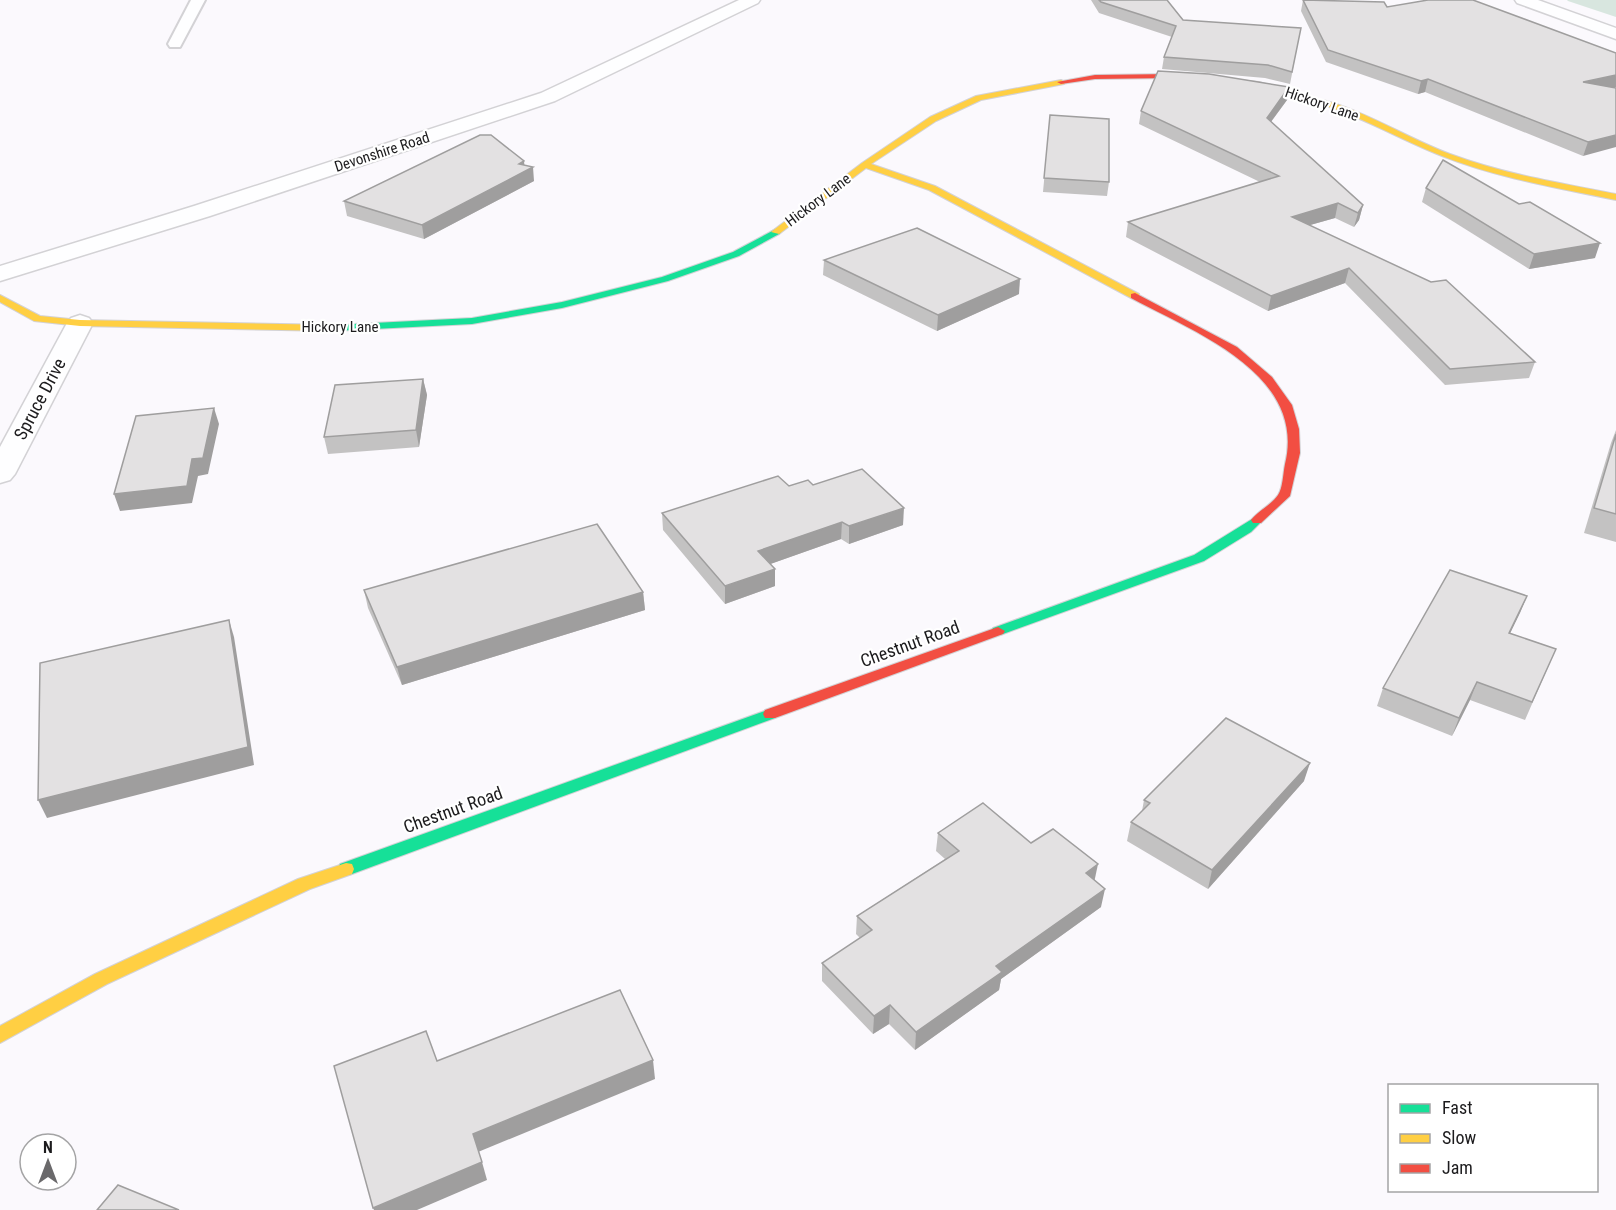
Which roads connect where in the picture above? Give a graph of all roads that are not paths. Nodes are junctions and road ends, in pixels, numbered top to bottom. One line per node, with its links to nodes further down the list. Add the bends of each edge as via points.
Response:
1 (198, 0): 5 (lane)
2 (753, 0): 8 (street, Devonshire Road, via 548,97)
3 (1523, 0): 4 (street)
4 (1616, 34)
5 (175, 44)
6 (865, 165): 7 (street, Hickory Lane, via 933,119 979,98 1095,77 1172,76 1259,84 1301,94 1342,107 1443,154 1490,171); 10 (street, Hickory Lane, via 780,229 735,254 665,279 562,305 472,321 360,328); 12 (street, Chestnut Road, via 932,188 1233,349 1268,379 1286,405 1294,453 1284,496 1247,529 1199,558 304,884 101,979)
7 (1616, 197)
8 (0, 274)
9 (0, 298): 10 (street, Hickory Lane, via 38,318)
10 (80, 323): 11 (street, Spruce Drive)
11 (0, 474)
12 (0, 1035)

